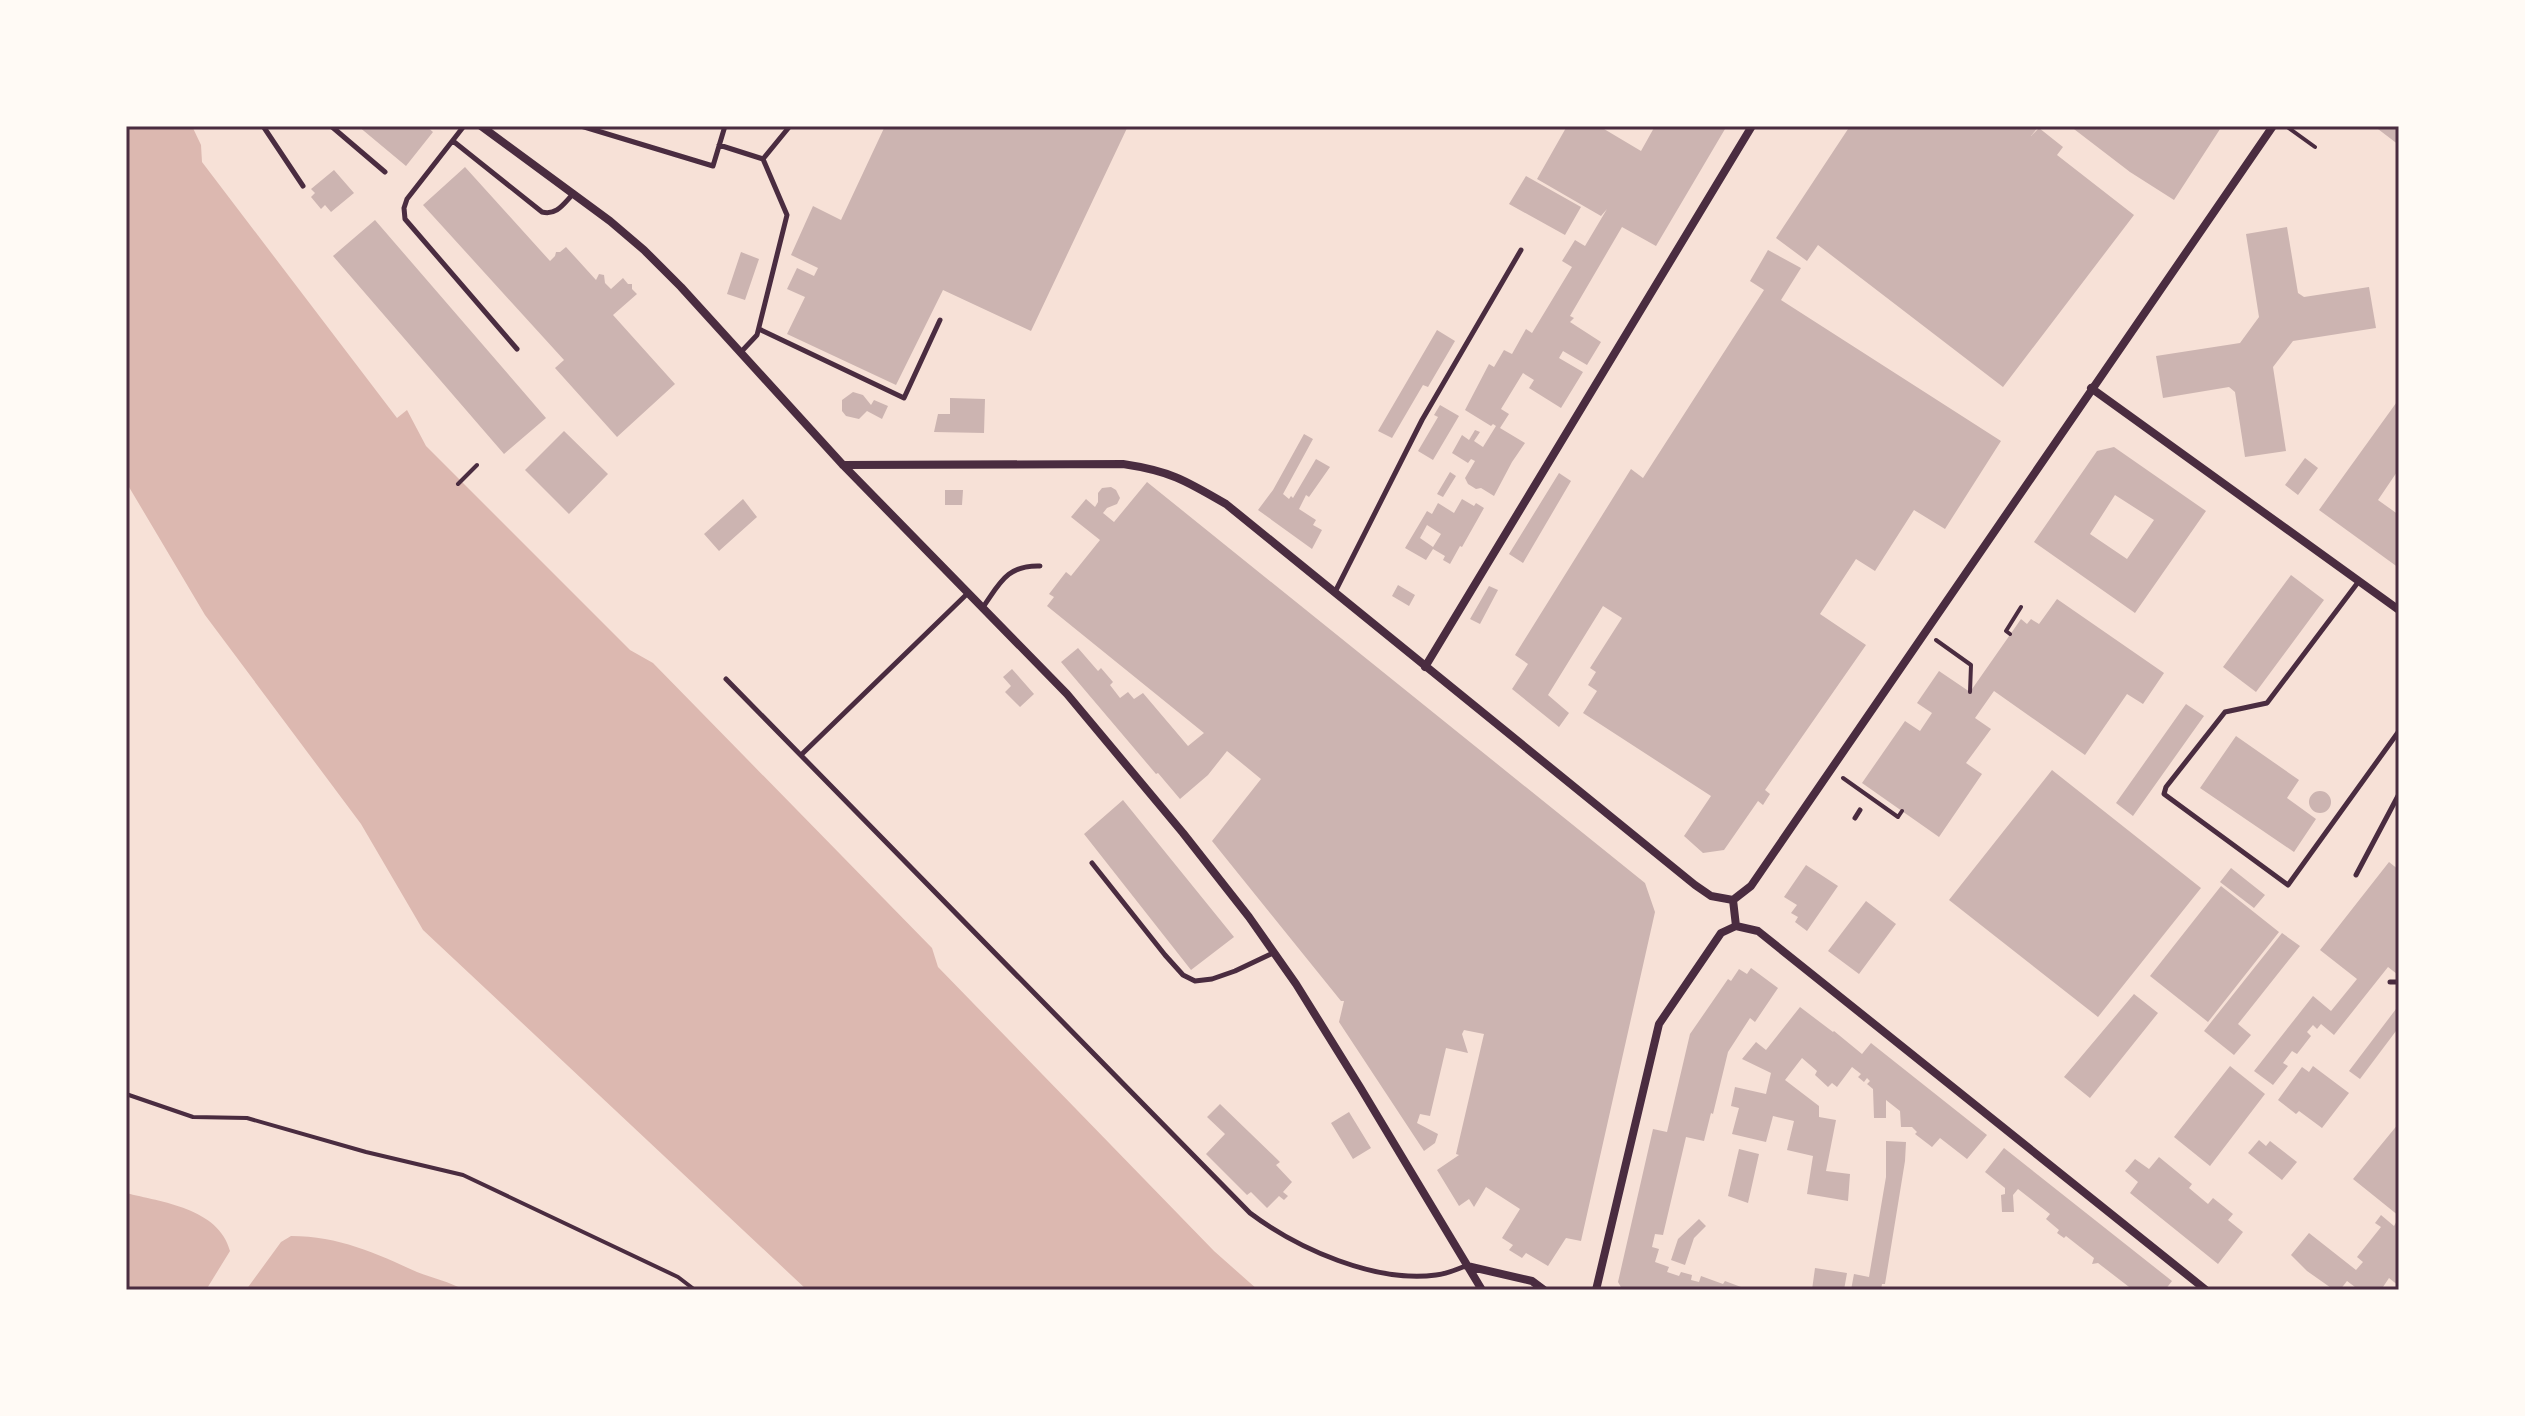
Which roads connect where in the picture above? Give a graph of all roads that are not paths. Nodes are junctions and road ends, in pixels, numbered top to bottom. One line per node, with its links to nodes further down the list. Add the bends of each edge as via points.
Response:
1 (263, 126): 14 (lane)
2 (331, 126): 13 (lane)
3 (464, 126): 10 (lane)
4 (481, 126): 15 (street)
5 (581, 126): 11 (lane, via 713,166)
6 (725, 126): 11 (lane)
7 (790, 126): 12 (lane)
8 (1752, 126): 29 (street)
9 (2273, 126): 21 (street)
10 (453, 141): 15 (lane, via 542,212 558,210); 19 (lane, via 407,199 405,219)
11 (719, 145): 12 (lane)
12 (763, 159): 18 (lane, via 787,215)
13 (385, 172)
14 (303, 186)
15 (574, 193): 20 (street, via 644,250)
16 (1521, 250): 26 (lane, via 1422,420)
17 (940, 320): 18 (lane, via 904,398)
18 (759, 329): 20 (lane)
19 (517, 349)
20 (740, 352): 22 (street)
21 (2091, 388): 24 (street); 38 (street, via 1751,886)
22 (843, 465): 25 (street); 26 (street, via 1123,464 1158,469 1226,504)
23 (1040, 566): 27 (lane, via 1023,566 1006,575)
24 (2359, 581): 28 (street); 31 (lane, via 2267,703 2225,712 2164,794 2288,885)
25 (969, 593): 27 (street); 32 (lane)
26 (1335, 593): 29 (street)
27 (983, 607): 40 (street, via 1117,752)
28 (2399, 610)
29 (1425, 667): 38 (street, via 1695,885 1711,896)
30 (726, 679): 32 (lane)
31 (2399, 731)
32 (801, 755): 43 (lane, via 1250,1213 1309,1249 1377,1270 1433,1276)
33 (2399, 794): 37 (lane)
34 (1860, 810): 35 (lane)
35 (1855, 818)
36 (1092, 863): 40 (lane, via 1165,955 1195,981 1235,971)
37 (2356, 875)
38 (1733, 900): 39 (street)
39 (1736, 926): 46 (street, via 1721,933 1659,1024); 47 (street, via 1758,931)
40 (1274, 952): 43 (street)
41 (2390, 982): 42 (lane)
42 (2399, 982)
43 (1467, 1266): 44 (street); 45 (street, via 1532,1281)
44 (1482, 1290)
45 (1544, 1290)
46 (1596, 1290)
47 (2206, 1290)

